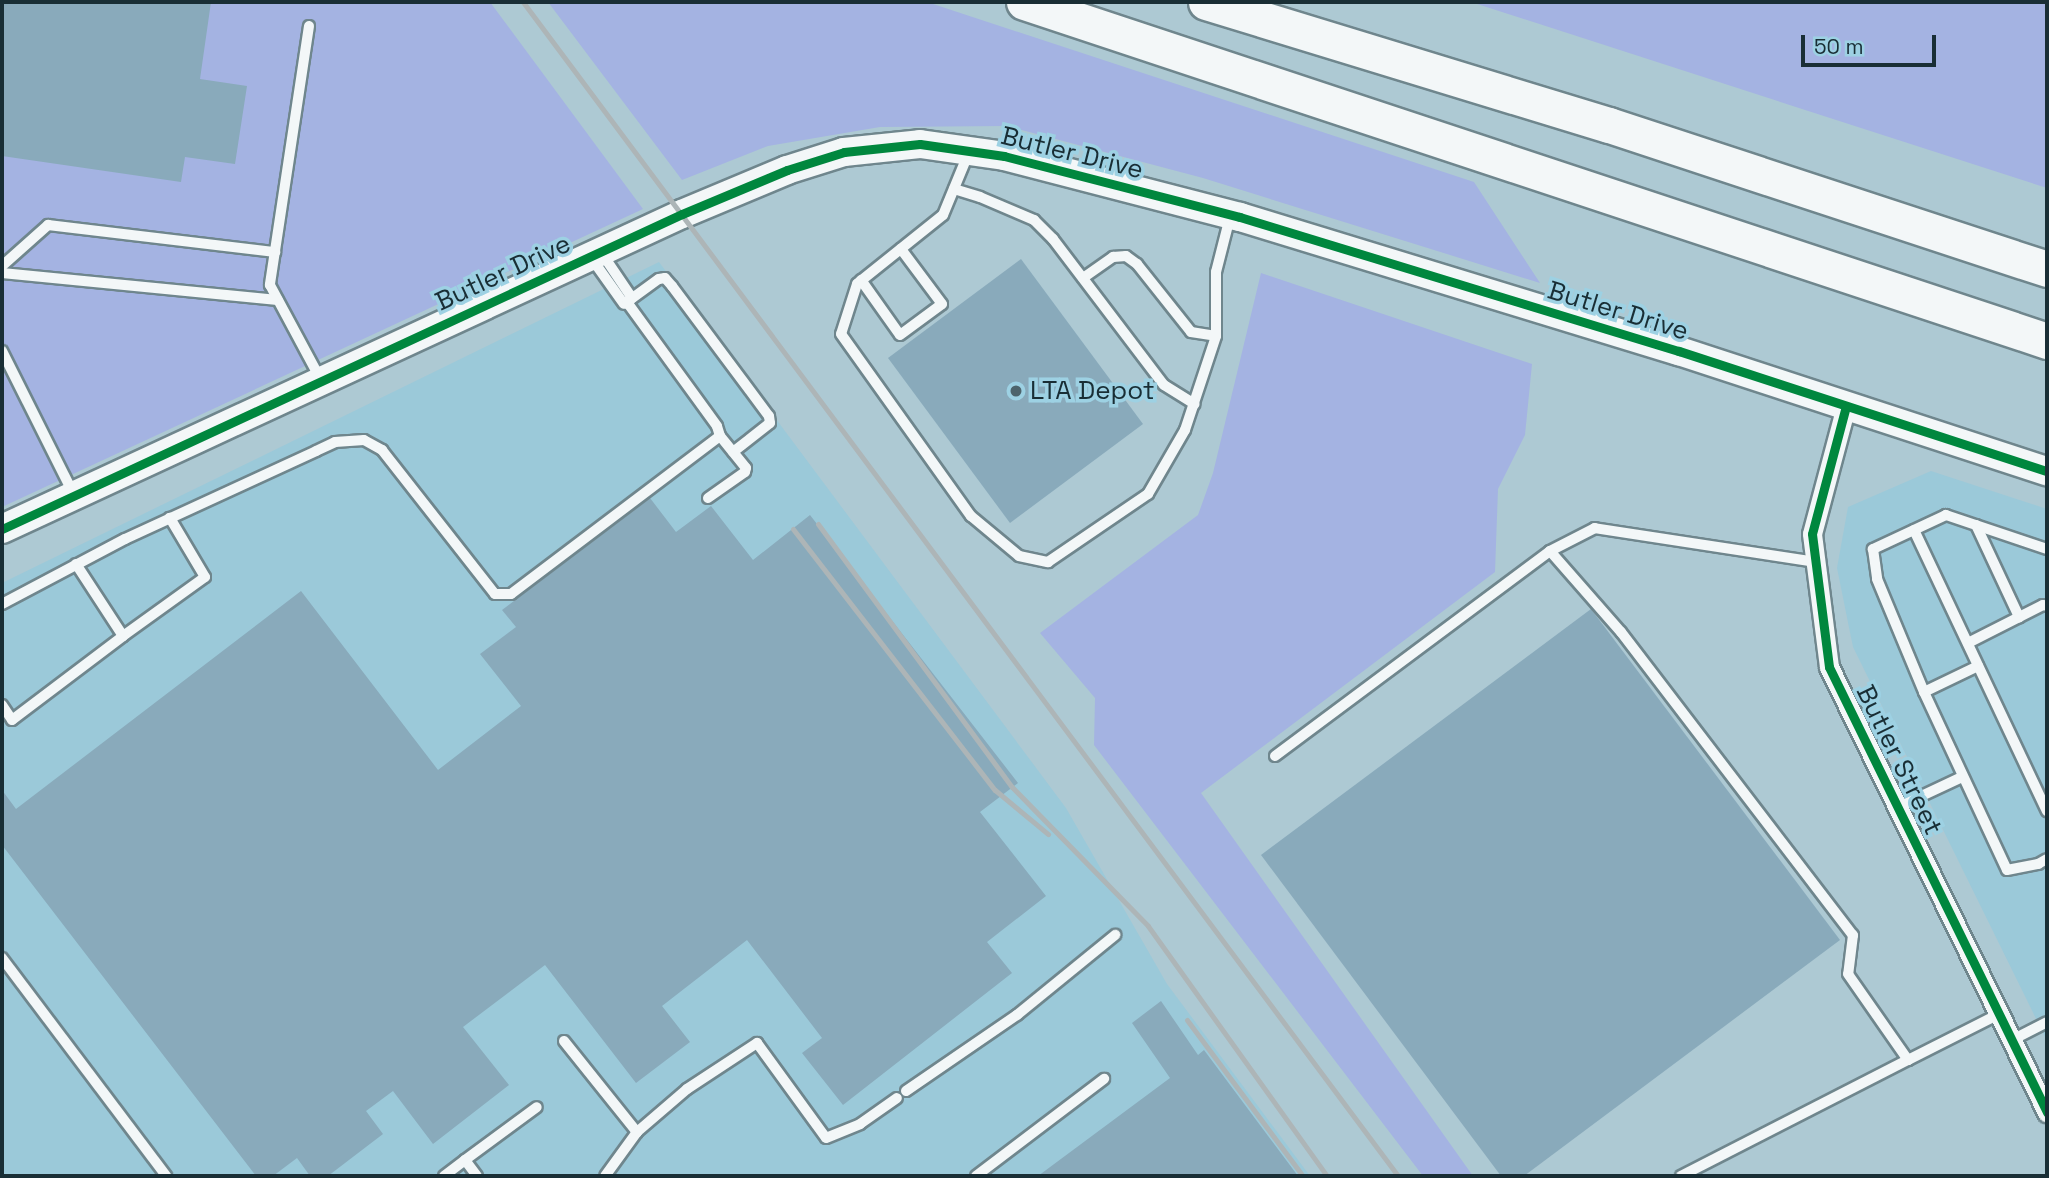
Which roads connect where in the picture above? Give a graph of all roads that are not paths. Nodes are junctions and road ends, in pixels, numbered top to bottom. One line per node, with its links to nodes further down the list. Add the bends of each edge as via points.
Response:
1 (1024, 2): 18 (highway)
2 (1206, 2): 11 (highway, via 1609,125)
3 (309, 26): 8 (lane)
4 (969, 152): 5 (lane); 6 (street, Butler Drive, via 1004,156); 9 (street, Butler Drive, via 920,144 844,152 787,170)
5 (954, 189): 7 (lane, via 943,215); 13 (lane, via 1034,220)
6 (1231, 214): 17 (lane, via 1216,272); 22 (street, Butler Drive)
7 (901, 249): 14 (lane); 14 (lane, via 942,304 900,335)
8 (275, 252): 10 (lane, via 48,225); 15 (lane, via 270,285)
9 (596, 254): 16 (lane); 20 (street, Butler Drive)
10 (2, 266)
11 (2047, 269)
12 (2, 273): 15 (lane)
13 (1083, 278): 17 (lane, via 1113,257 1126,256 1191,332); 21 (lane, via 1164,385)
14 (862, 280): 21 (lane, via 856,284 841,334 971,516 1019,556 1048,562 1148,494 1185,430)
15 (278, 300): 20 (lane)
16 (628, 301): 23 (lane, via 718,426); 24 (lane, via 665,278 769,416 770,423)
17 (1216, 336): 21 (lane)
18 (2047, 341)
19 (2, 351): 26 (lane)
20 (321, 381): 26 (street, Butler Drive)
21 (1194, 404)
22 (1846, 405): 25 (street, Butler Drive); 34 (street, Butler Street, via 1812,534)
23 (720, 436): 24 (lane); 28 (lane, via 511,594 495,594 382,450 364,440 335,442)
24 (733, 452): 27 (lane, via 745,472)
25 (2047, 471)
26 (74, 495): 30 (street, Butler Drive)
27 (708, 498)
28 (170, 518): 35 (lane); 39 (lane, via 205,577)
29 (1976, 525): 31 (lane, via 1946,515); 32 (lane); 38 (lane)
30 (2, 529)
31 (1914, 530): 40 (lane); 42 (lane, via 1873,549 1877,579)
32 (2047, 549)
33 (1550, 551): 34 (lane, via 1595,528); 44 (lane); 55 (lane, via 1621,632 1853,934 1848,974)
34 (1816, 562): 46 (street, Butler Street, via 1829,667)
35 (76, 564): 36 (lane); 39 (lane)
36 (2, 604)
37 (2047, 606): 38 (lane)
38 (2019, 617): 40 (lane)
39 (123, 636): 43 (lane, via 12,720)
40 (1968, 643): 41 (lane)
41 (1979, 666): 42 (lane); 47 (lane)
42 (1924, 692): 45 (lane)
43 (2, 705)
44 (1275, 756)
45 (1962, 777): 46 (lane); 48 (lane, via 2007,870)
46 (1898, 807): 51 (street, Butler Street)
47 (2047, 811)
48 (2047, 859)
49 (1115, 935): 57 (lane, via 1017,1015)
50 (2, 958): 63 (lane)
51 (1999, 1014): 53 (street, Butler Street); 55 (lane)
52 (2047, 1022): 53 (lane)
53 (2012, 1040): 60 (street, Butler Street)
54 (564, 1041): 61 (lane)
55 (1908, 1060): 68 (lane)
56 (1104, 1079): 67 (lane)
57 (906, 1091)
58 (897, 1098): 61 (lane, via 860,1124 825,1138 757,1043 687,1089)
59 (537, 1107): 62 (lane)
60 (2047, 1112)
61 (637, 1132): 66 (lane)
62 (466, 1160): 64 (lane); 65 (lane)
63 (166, 1176)
64 (444, 1176)
65 (477, 1176)
66 (605, 1176)
67 (976, 1176)
68 (1681, 1176)

